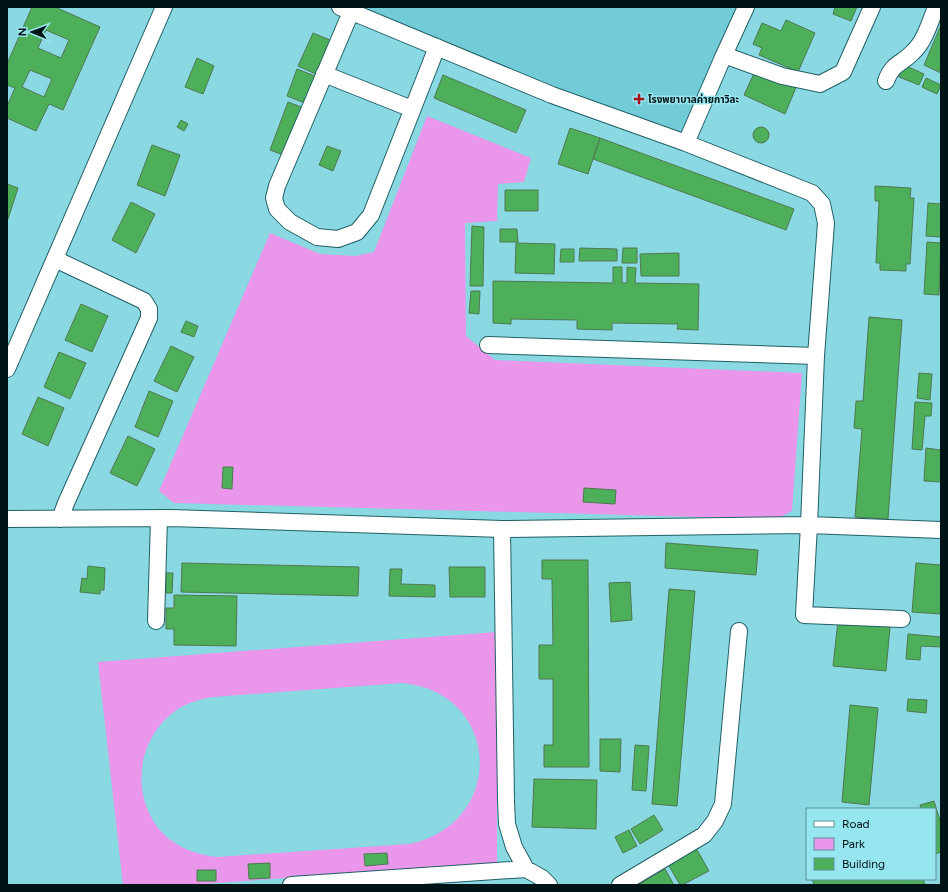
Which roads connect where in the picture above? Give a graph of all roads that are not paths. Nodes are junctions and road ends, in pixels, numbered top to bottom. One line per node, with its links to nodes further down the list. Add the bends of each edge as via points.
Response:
1 (164, 7): 12 (lane)
2 (746, 7): 7 (lane)
3 (872, 7): 7 (lane, via 843,72 820,84 782,76)
4 (936, 7): 9 (lane, via 921,42 913,52 896,64)
5 (345, 9): 6 (lane); 8 (lane)
6 (437, 47): 10 (lane); 11 (lane, via 552,96)
7 (724, 55): 11 (lane)
8 (324, 74): 10 (lane); 10 (lane, via 274,198 277,209 290,222 317,237 338,240 357,232 371,215)
9 (886, 81)
10 (412, 109)
11 (686, 143): 14 (lane, via 812,193 822,204 826,223)
12 (54, 259): 15 (lane); 18 (lane, via 144,301 149,309 149,318)
13 (488, 345): 14 (lane)
14 (816, 356): 19 (lane)
15 (7, 369)
16 (159, 518): 18 (lane); 20 (lane); 23 (lane)
17 (7, 519): 18 (lane)
18 (60, 519)
19 (810, 525): 20 (lane); 21 (lane); 22 (lane, via 804,615)
20 (502, 529): 25 (lane, via 507,824 514,847)
21 (941, 530)
22 (902, 619)
23 (156, 621)
24 (739, 631): 28 (lane, via 723,804 715,821 704,835)
25 (526, 869): 26 (lane); 27 (lane)
26 (291, 885)
27 (549, 885)
28 (620, 885)

